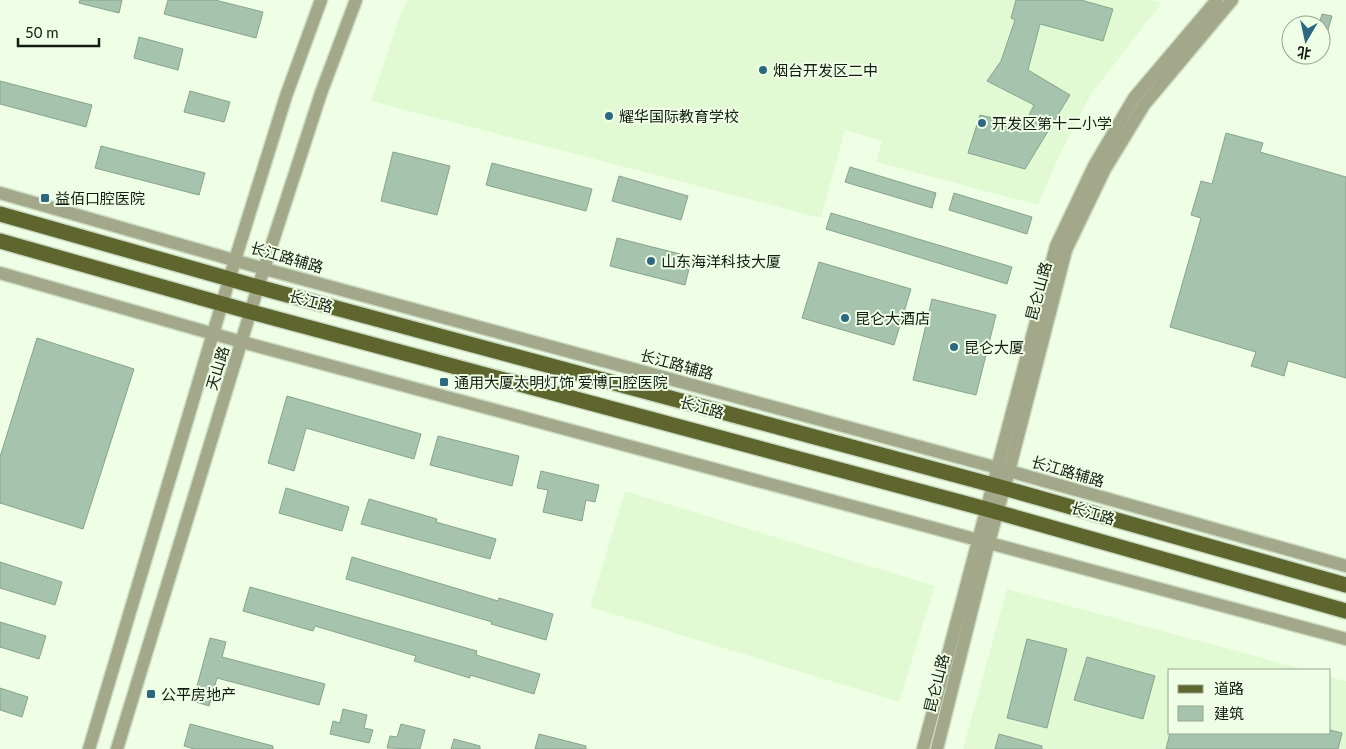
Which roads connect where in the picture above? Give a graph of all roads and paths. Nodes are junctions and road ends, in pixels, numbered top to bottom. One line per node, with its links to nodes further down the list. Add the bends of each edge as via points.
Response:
1 (322, 0): 8 (street, 天山路, via 286,96)
2 (356, 0): 9 (street, 天山路, via 321,92)
3 (1217, 0): 17 (street, 昆仑山路, via 1134,98 1094,166 1056,246 1019,381)
4 (1232, 0): 17 (street, 昆仑山路, via 1144,105 1105,169 1066,250)
5 (0, 193): 8 (street, 长江路辅路)
6 (0, 214): 11 (main road, 长江路)
7 (0, 241): 13 (main road, 长江路)
8 (236, 260): 9 (street, 长江路辅路); 11 (street, 天山路)
9 (265, 269): 12 (street, 天山路); 17 (street, 长江路辅路)
10 (0, 273): 15 (street)
11 (230, 278): 12 (main road, 长江路); 13 (street, 天山路)
12 (258, 287): 14 (street, 天山路); 18 (main road, 长江路)
13 (223, 303): 14 (main road, 长江路); 15 (street, 天山路)
14 (251, 312): 16 (street, 天山路); 19 (main road, 长江路)
15 (214, 333): 16 (street); 25 (street, 天山路)
16 (242, 342): 20 (street); 26 (street, 天山路)
17 (1004, 470): 18 (street, 昆仑山路); 21 (street, 长江路辅路)
18 (998, 486): 19 (street, 昆仑山路); 22 (main road, 长江路)
19 (991, 510): 20 (street, 昆仑山路); 23 (main road, 长江路)
20 (983, 540): 24 (street); 27 (street, 昆仑山路); 28 (street, 昆仑山路)
21 (1346, 566)
22 (1346, 585)
23 (1346, 611)
24 (1346, 639)
25 (89, 749)
26 (117, 749)
27 (923, 749)
28 (937, 749)

